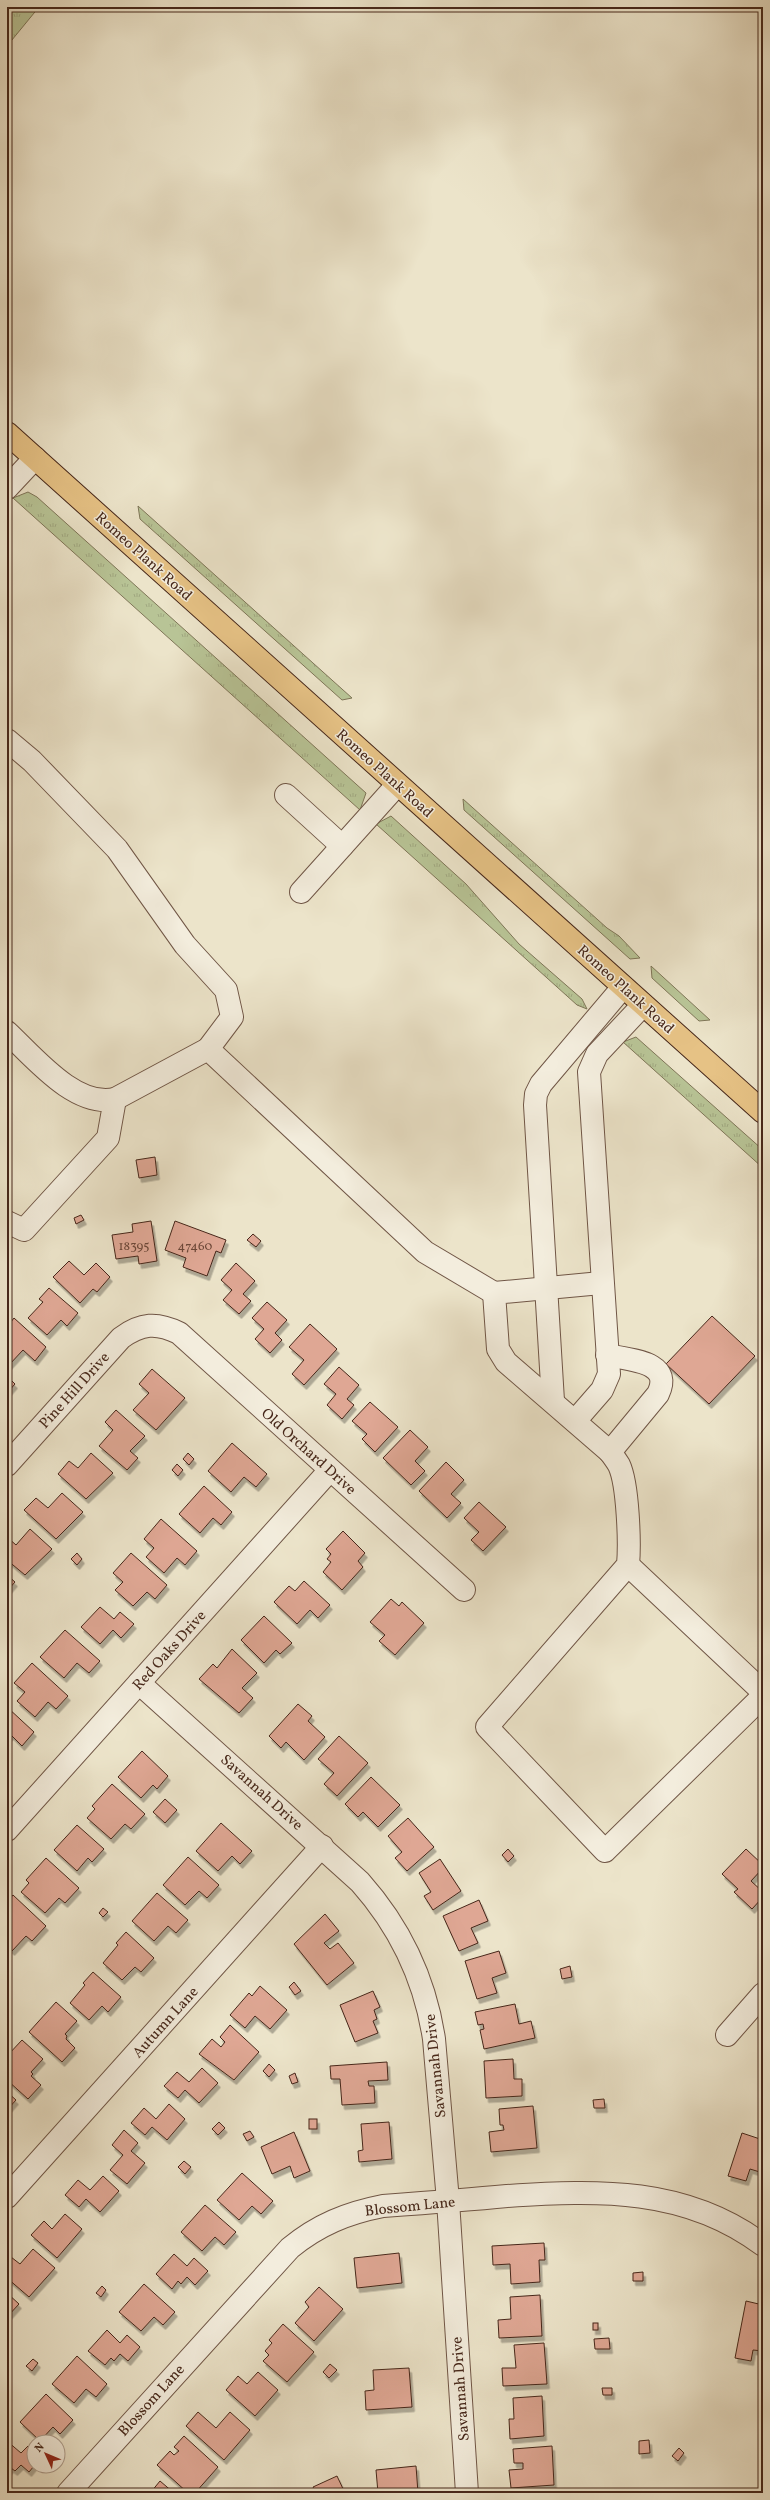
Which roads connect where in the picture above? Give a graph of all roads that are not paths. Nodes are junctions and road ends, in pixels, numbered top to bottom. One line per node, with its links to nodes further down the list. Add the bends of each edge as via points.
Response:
1 (7, 433): 2 (main road, Romeo Plank Road)
2 (35, 458): 3 (street); 5 (main road, Romeo Plank Road)
3 (7, 488)
4 (7, 740): 12 (street, via 32,761 117,849 185,945 226,990 232,1017)
5 (397, 785): 7 (street); 9 (main road, Romeo Plank Road)
6 (286, 795): 7 (street)
7 (342, 846): 8 (street)
8 (301, 892)
9 (623, 987): 10 (main road, Romeo Plank Road); 13 (street)
10 (643, 1004): 14 (street, via 597,1054); 16 (main road, Romeo Plank Road)
11 (7, 1032): 15 (street, via 73,1091 104,1102)
12 (208, 1049): 15 (street); 20 (street, via 425,1252)
13 (562, 1059): 14 (street); 19 (street, via 541,1084 536,1094 535,1105)
14 (589, 1072): 18 (street)
15 (115, 1099): 17 (street, via 108,1138 24,1230)
16 (763, 1112)
17 (7, 1222)
18 (601, 1282): 19 (street); 22 (street)
19 (546, 1289): 20 (street); 23 (street)
20 (494, 1293): 23 (street, via 498,1349 506,1362)
21 (149, 1325): 26 (street, Pine Hill Drive, via 134,1329 121,1338); 27 (street, Old Orchard Drive, via 165,1326 179,1333)
22 (607, 1355): 24 (street, via 609,1374 602,1390); 25 (street, via 647,1364 657,1369 662,1376 663,1385)
23 (554, 1401): 24 (street)
24 (575, 1420): 25 (street)
25 (610, 1452): 28 (street, via 619,1465 623,1478 630,1547)
26 (7, 1465)
27 (330, 1470): 29 (street, Old Orchard Drive); 30 (street, Red Oaks Drive)
28 (628, 1564): 31 (street); 32 (street, via 487,1727 605,1851)
29 (464, 1590)
30 (139, 1683): 33 (street, Red Oaks Drive); 34 (street, Savannah Drive)
31 (763, 1692)
32 (763, 1696)
33 (7, 1830)
34 (322, 1846): 37 (street, Autumn Lane); 38 (street, Savannah Drive, via 379,1903 396,1928 422,1983 434,2039)
35 (763, 1994): 36 (street)
36 (726, 2036)
37 (7, 2197)
38 (448, 2201): 39 (street, Blossom Lane, via 567,2192 626,2193 654,2197 709,2214 734,2226); 40 (street, Blossom Lane, via 382,2206 356,2211 309,2232 269,2269); 41 (street, Savannah Drive)
39 (763, 2245)
40 (68, 2493)
41 (467, 2493)

